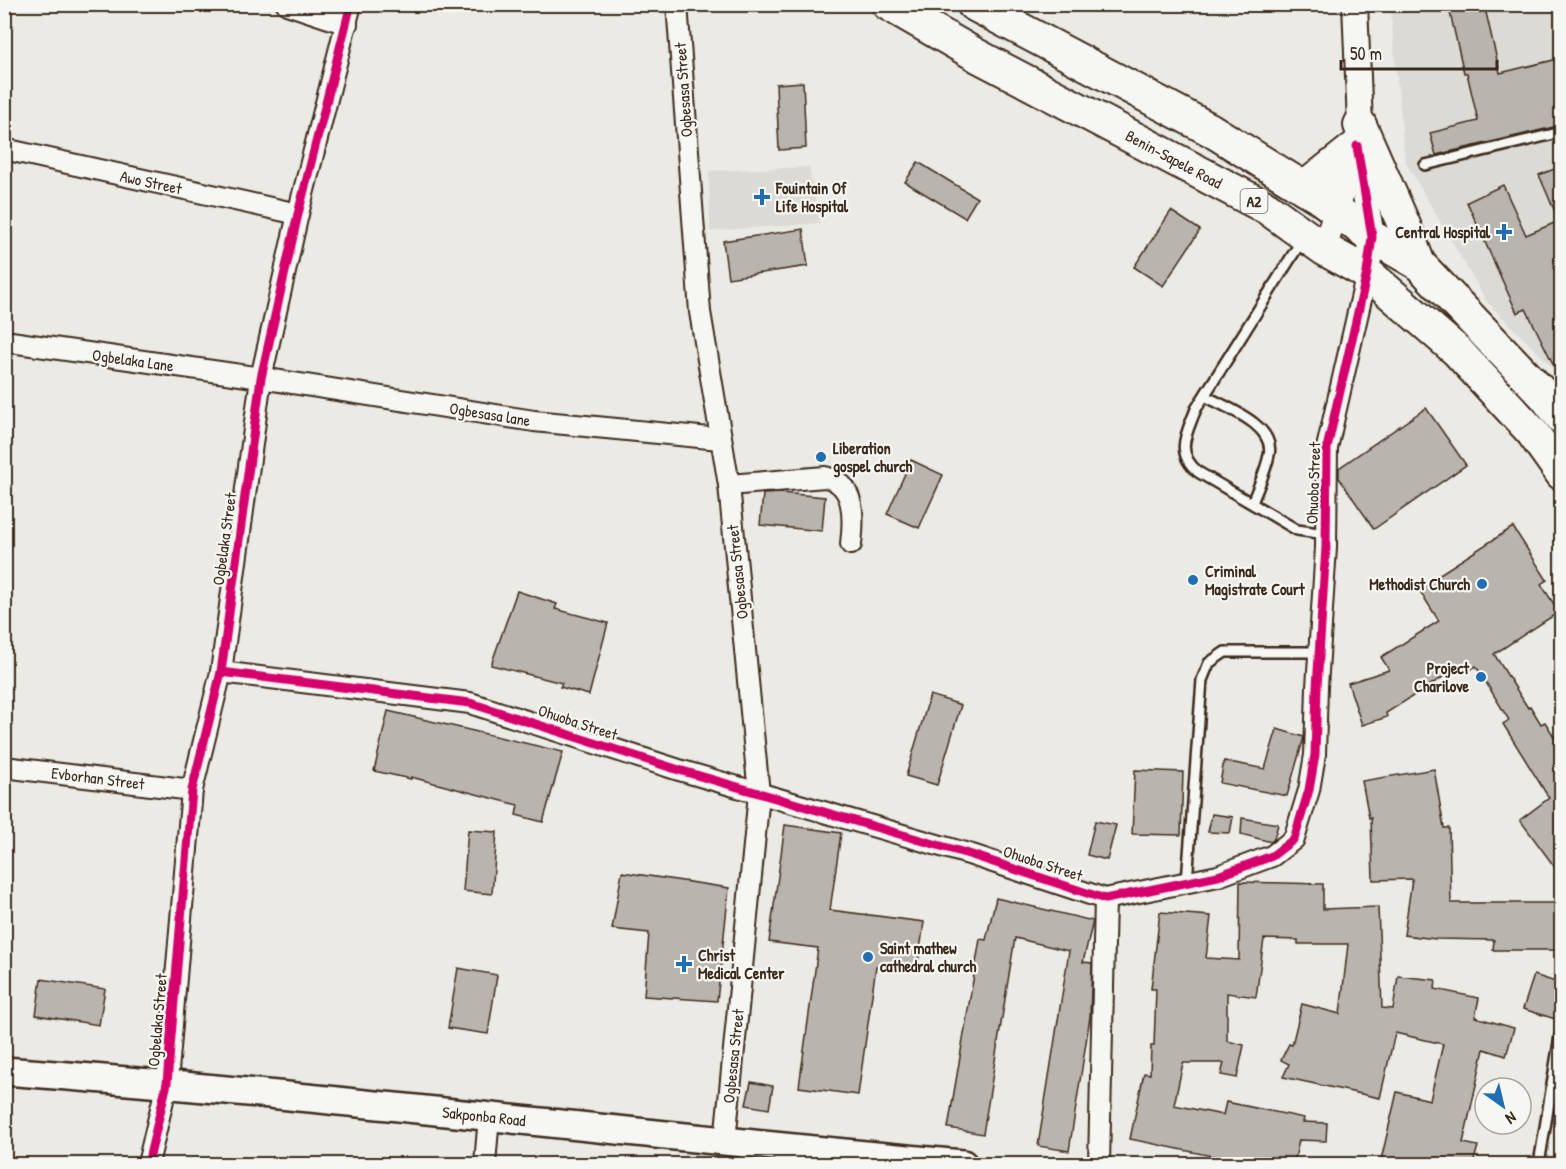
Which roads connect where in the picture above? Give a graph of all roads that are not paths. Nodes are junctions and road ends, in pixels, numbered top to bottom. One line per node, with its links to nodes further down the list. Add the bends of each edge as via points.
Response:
1 (287, 4): 6 (street)
2 (677, 4): 22 (street, Ogbesasa Street, via 700,312)
3 (888, 4): 15 (highway, Benin-Sapele Road / A2, via 978,56 1267,208)
4 (973, 4): 11 (highway, A2, via 1211,130)
5 (1355, 4): 8 (street)
6 (349, 14): 13 (street, Ogbelaka Street)
7 (1562, 132): 10 (lane)
8 (1359, 136): 11 (highway); 12 (street); 14 (street); 16 (highway)
9 (4, 149): 13 (street, Awo Street)
10 (1425, 165)
11 (1304, 188): 12 (highway, A2)
12 (1337, 212): 14 (highway, A2); 15 (street)
13 (298, 214): 19 (street, Ogbelaka Street)
14 (1372, 237): 16 (highway, A2); 17 (street)
15 (1315, 242): 17 (highway, Benin-Sapele Road / A2); 20 (lane)
16 (1419, 264): 21 (highway, A2)
17 (1367, 273): 23 (highway, Benin-Sapele Road / A2, via 1457,351 1532,432); 26 (street, Ohuoba Street, via 1327,448)
18 (4, 341): 19 (street, Ogbelaka Lane)
19 (261, 378): 22 (street, Ogbesasa lane, via 534,421); 29 (street, Ogbelaka Street)
20 (1205, 396): 25 (lane, via 1250,420 1267,436 1270,453); 25 (lane, via 1184,439 1186,459 1198,472)
21 (1562, 418)
22 (720, 439): 24 (street, Ogbesasa Street)
23 (1562, 474)
24 (729, 486): 27 (street, via 836,479 850,496); 32 (street, Ogbesasa Street)
25 (1252, 503): 26 (lane, via 1297,530)
26 (1326, 534): 28 (street, Ohuoba Street)
27 (851, 544)
28 (1320, 652): 33 (street, Ohuoba Street, via 1315,755 1310,790 1294,839 1272,856 1218,876); 33 (lane, via 1225,652 1209,663 1202,680)
29 (221, 672): 31 (street, Ogbelaka Street); 32 (street, Ohuoba Street, via 470,703)
30 (4, 767): 31 (street, Evborhan Street)
31 (192, 790): 37 (street, Ogbelaka Street)
32 (759, 794): 34 (street, Ohuoba Street, via 972,855); 39 (street, Ogbesasa Street)
33 (1187, 882): 34 (street, Ohuoba Street)
34 (1105, 899): 43 (street)
35 (1560, 1036): 44 (lane)
36 (4, 1071): 37 (main road, Sakponba Road)
37 (167, 1083): 38 (main road, Sakponba Road); 40 (street, Ogbelaka Street)
38 (489, 1116): 39 (main road, Sakponba Road); 41 (street)
39 (738, 1149): 42 (main road, Sakponba Road)
40 (148, 1164)
41 (485, 1164)
42 (963, 1164)
43 (1099, 1164)
44 (1539, 1164)

